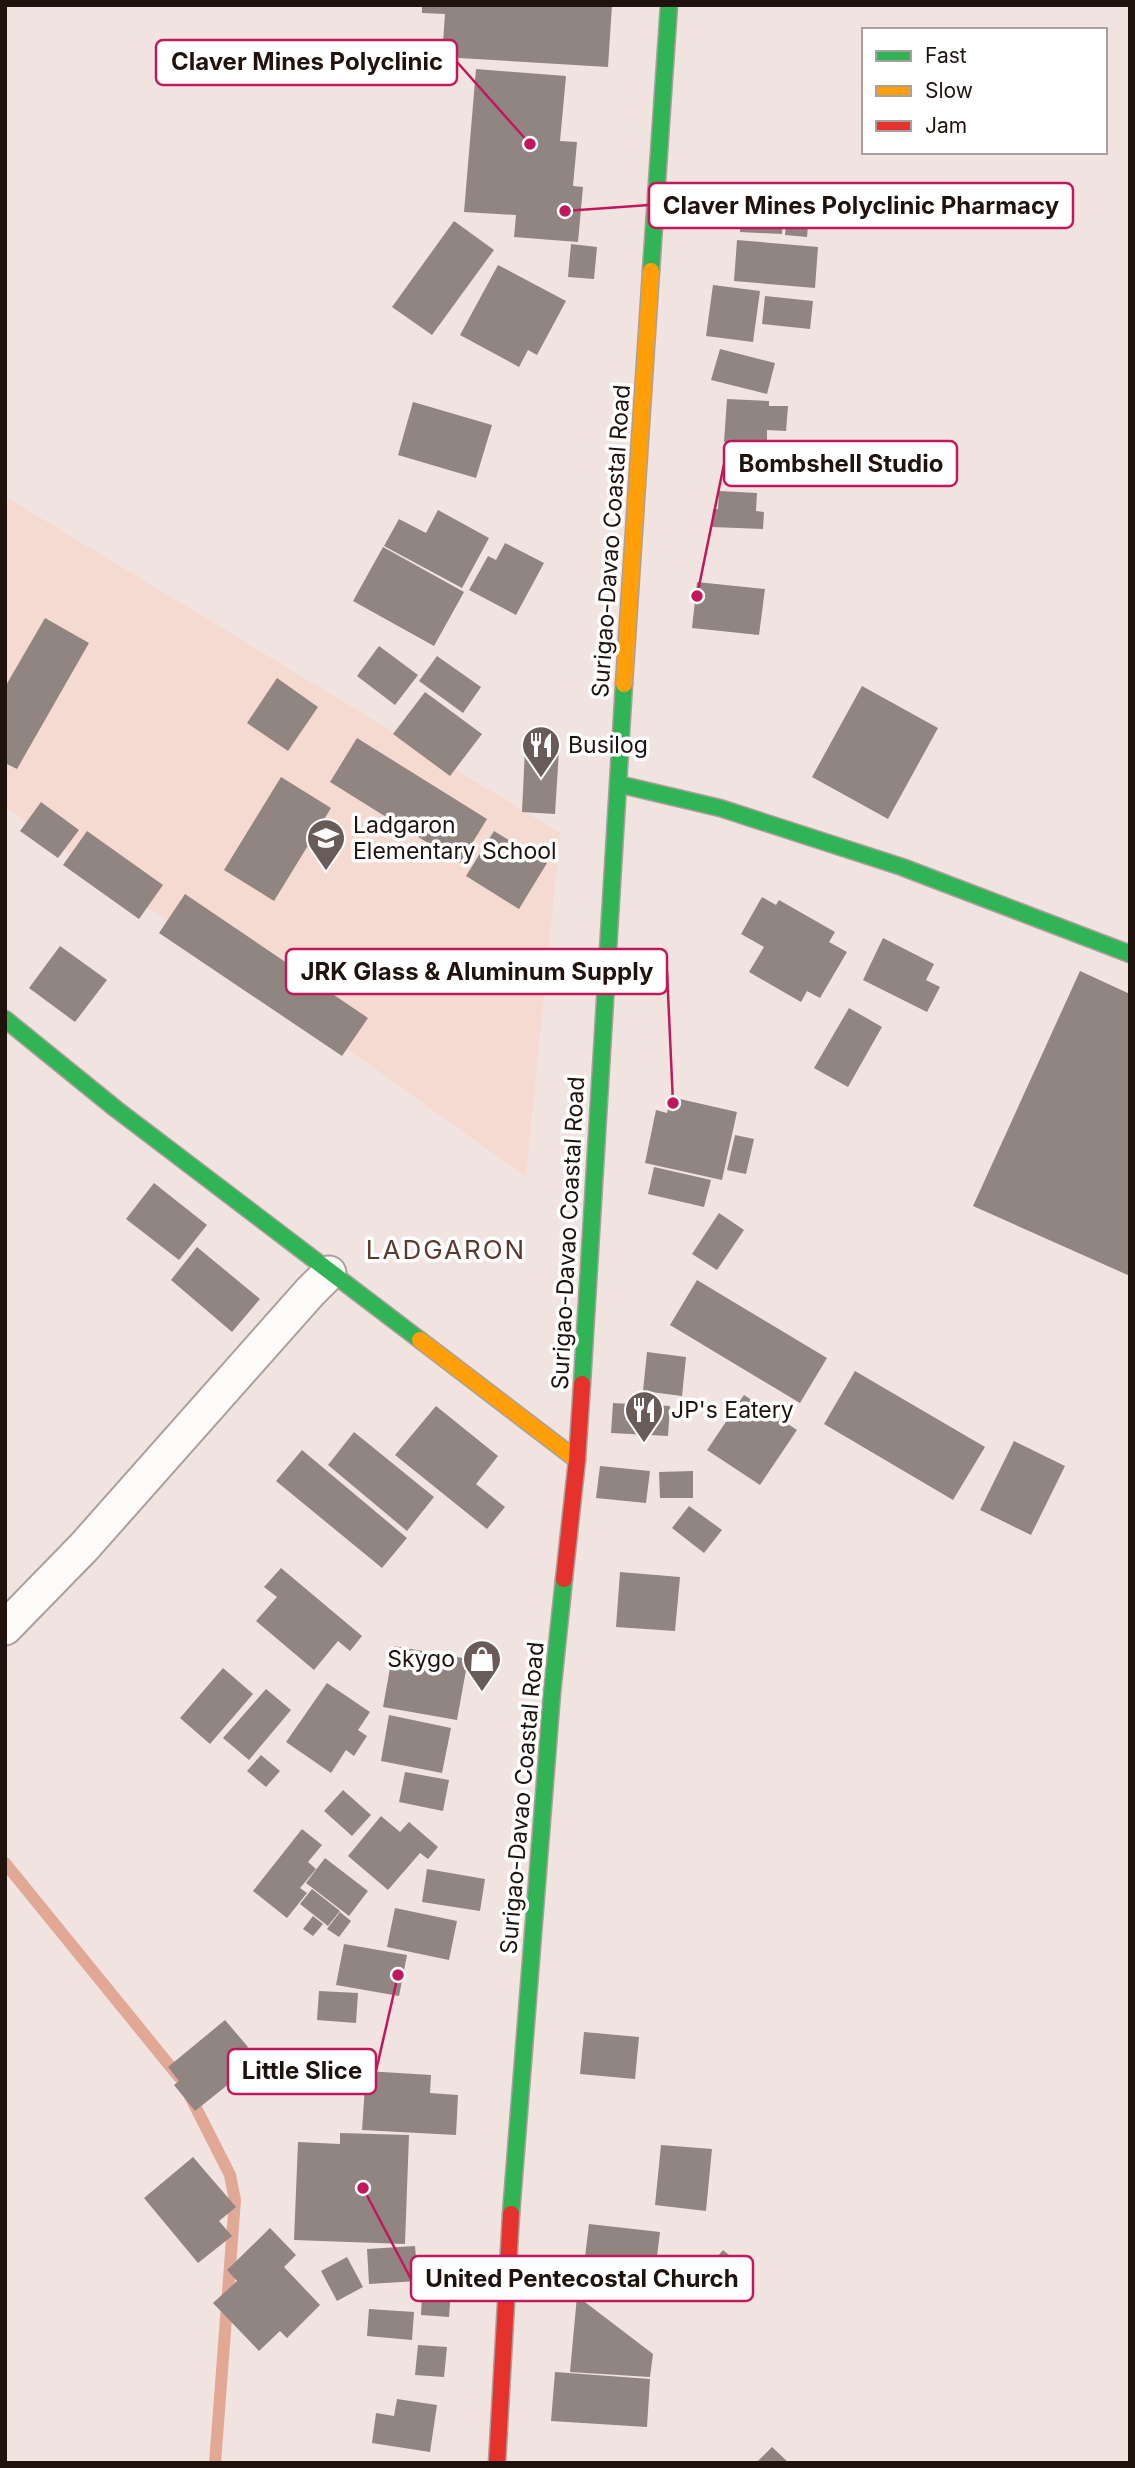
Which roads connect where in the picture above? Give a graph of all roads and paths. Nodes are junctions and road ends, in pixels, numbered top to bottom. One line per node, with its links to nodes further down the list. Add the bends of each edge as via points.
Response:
1 (668, 5): 2 (main road, Surigao-Davao Coastal Road)
2 (618, 784): 3 (main road, via 720,808 902,867); 6 (main road, Surigao-Davao Coastal Road)
3 (1130, 954)
4 (5, 1019): 5 (main road)
5 (330, 1273): 6 (main road); 7 (street)
6 (577, 1460): 8 (main road, Surigao-Davao Coastal Road, via 552,1693 507,2270)
7 (5, 1628)
8 (497, 2463)

